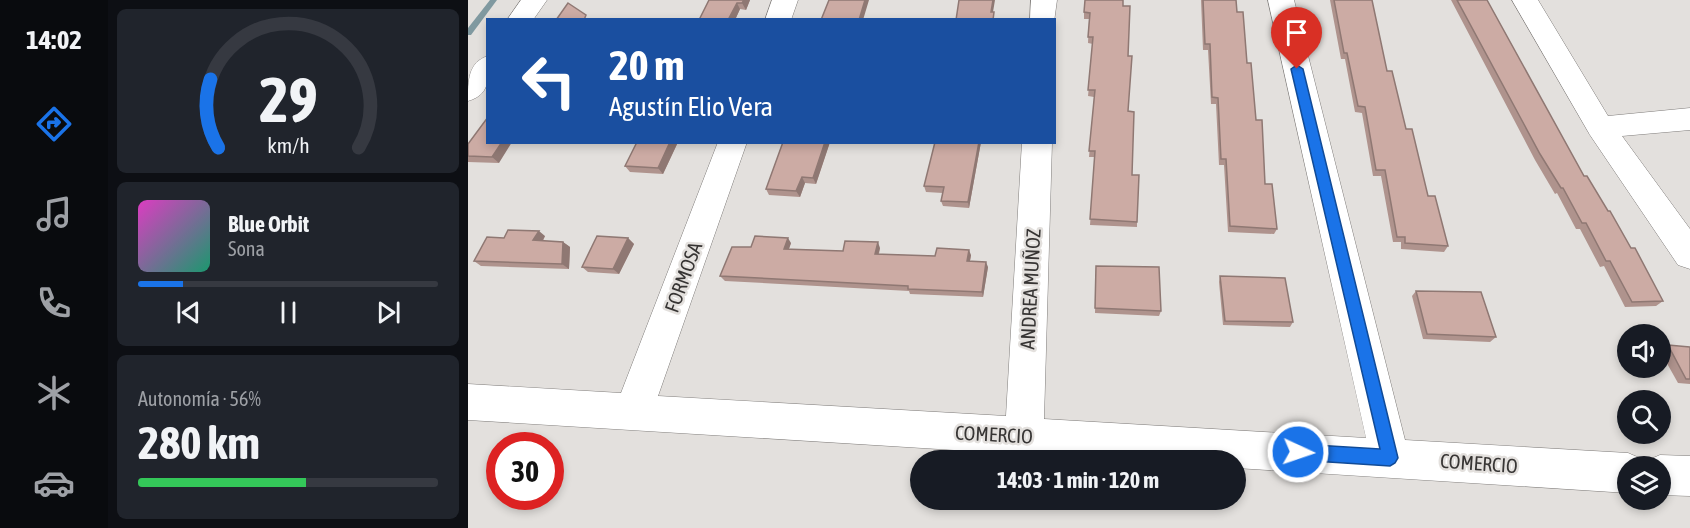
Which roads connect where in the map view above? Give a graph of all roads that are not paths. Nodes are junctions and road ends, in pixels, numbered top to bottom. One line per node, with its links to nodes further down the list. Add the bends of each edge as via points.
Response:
1 (534, 0): 6 (street)
2 (785, 0): 7 (street)
3 (1044, 0): 8 (street)
4 (1281, 0): 19 (street)
5 (1525, 0): 12 (street)
6 (521, 18)
7 (779, 18)
8 (1043, 18)
9 (486, 68): 10 (street)
10 (468, 92)
11 (1690, 119): 12 (street)
12 (1600, 127): 15 (street)
13 (731, 144): 17 (street, FORMOSA)
14 (1037, 144): 18 (street, ANDREA MUÑOZ)
15 (1690, 255)
16 (468, 402): 17 (street, COMERCIO)
17 (633, 412): 18 (street, COMERCIO)
18 (1024, 436): 19 (street, COMERCIO)
19 (1390, 458): 20 (street, COMERCIO)
20 (1617, 472)
21 (1671, 475): 22 (street)
22 (1690, 476)

